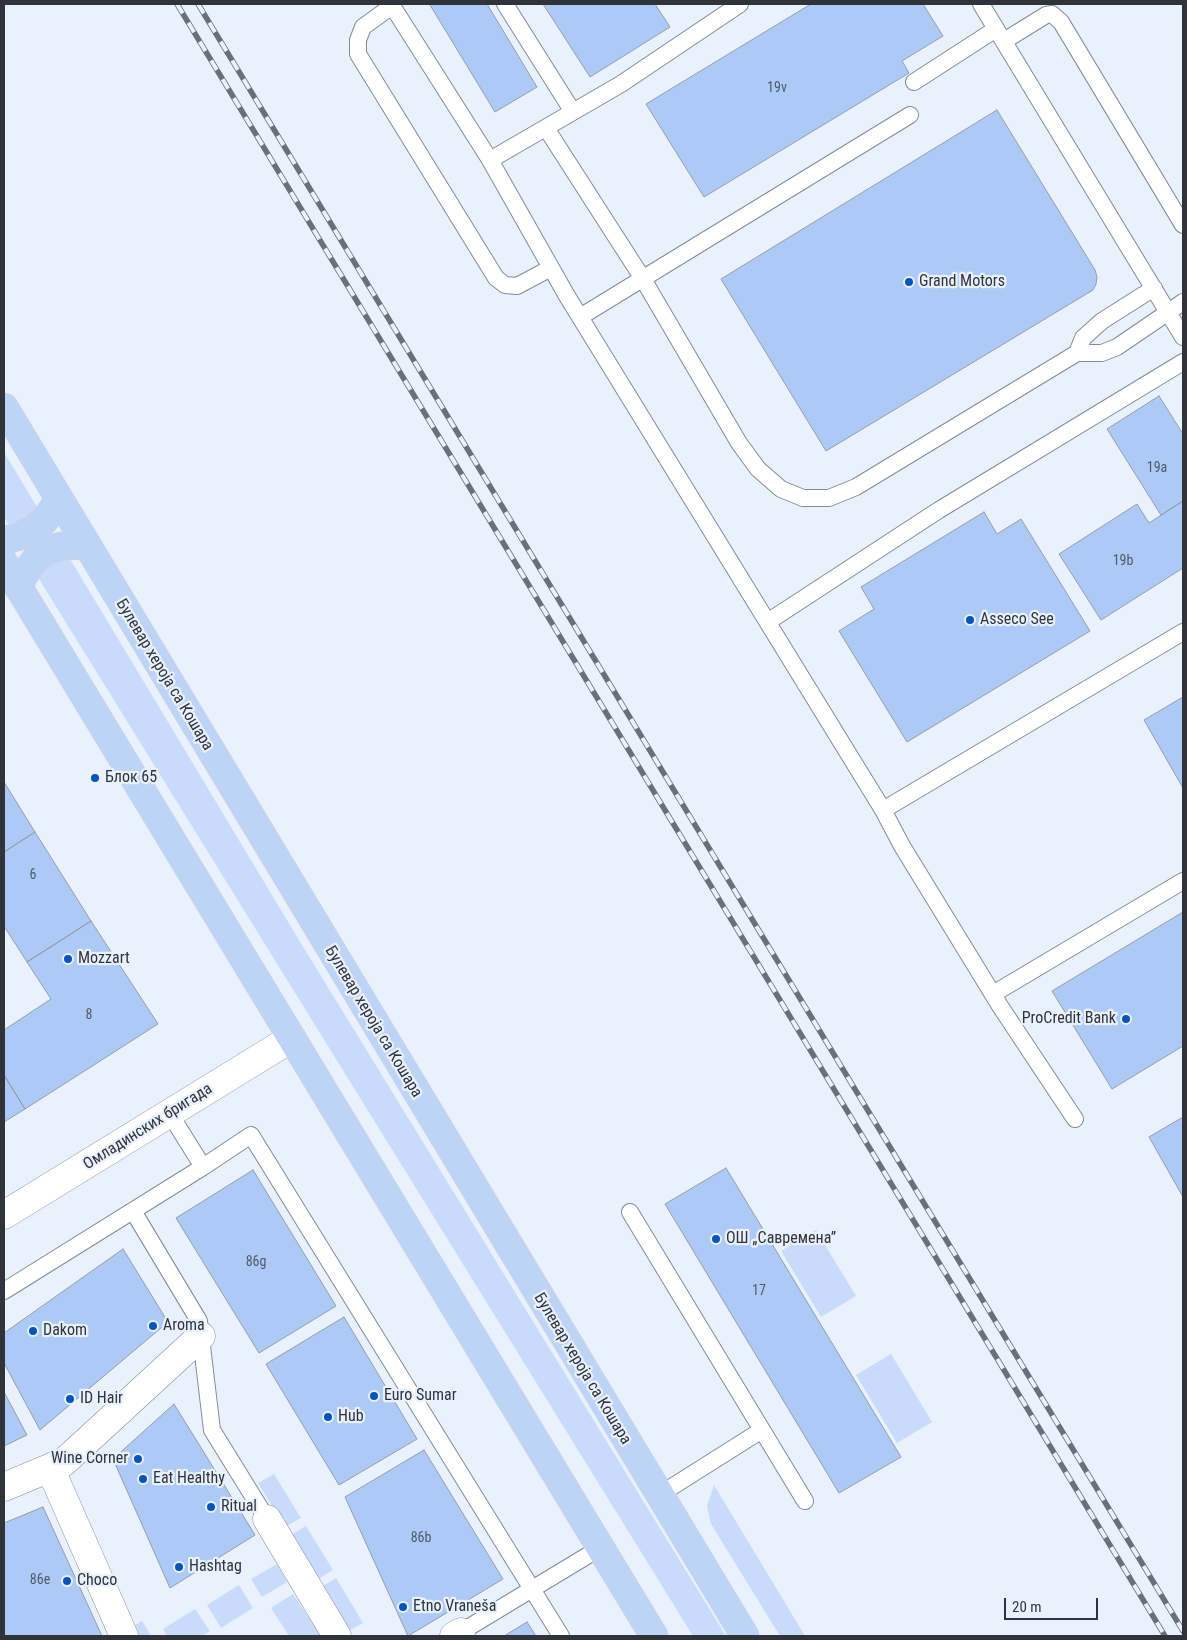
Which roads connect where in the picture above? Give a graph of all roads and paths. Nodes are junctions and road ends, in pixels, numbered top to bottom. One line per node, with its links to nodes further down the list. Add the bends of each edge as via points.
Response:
1 (505, 4): 7 (lane)
2 (740, 4): 7 (lane, via 621,84)
3 (981, 4): 5 (lane)
4 (391, 5): 10 (lane); 12 (lane, via 363,27 358,40 358,54 496,278 505,285 517,286)
5 (1000, 35): 6 (lane); 11 (lane, via 1046,15 1052,14 1061,22); 14 (lane)
6 (914, 82)
7 (573, 112): 9 (lane)
8 (910, 115): 13 (lane)
9 (546, 128): 10 (lane); 13 (lane)
10 (490, 160): 12 (lane)
11 (1183, 225)
12 (551, 268): 17 (lane)
13 (643, 278): 17 (lane); 19 (lane, via 739,443 758,468 781,489 803,498 829,498 856,487)
14 (1154, 288): 16 (lane); 19 (lane, via 1083,338)
15 (1183, 302): 16 (lane)
16 (1169, 312): 18 (lane); 19 (lane, via 1117,347 1102,353)
17 (580, 316): 27 (lane)
18 (1183, 337)
19 (1077, 353)
20 (1183, 362): 27 (lane, via 939,510)
21 (4, 407): 22 (main road, Булевар хероја са Кошара)
22 (59, 500): 23 (main road, via 44,521 20,536); 24 (main road, Булевар хероја са Кошара)
23 (4, 541)
24 (86, 546): 26 (main road, via 67,545 44,553 34,561); 44 (main road, Булевар хероја са Кошара)
25 (4, 563): 26 (main road)
26 (18, 587): 32 (main road)
27 (769, 622): 29 (lane)
28 (1183, 632): 29 (lane)
29 (883, 810): 31 (lane)
30 (1183, 881): 31 (lane)
31 (993, 994): 34 (lane)
32 (292, 1038): 33 (street, Омладинских бригада); 47 (main road)
33 (170, 1114): 35 (lane); 38 (street, Омладинских бригада)
34 (1075, 1119)
35 (203, 1167): 36 (lane); 48 (lane, via 252,1135)
36 (133, 1211): 39 (lane); 40 (lane, via 199,1321)
37 (630, 1212): 41 (lane)
38 (4, 1215)
39 (4, 1291)
40 (201, 1336): 42 (street, via 64,1462); 46 (lane, via 212,1430)
41 (762, 1430): 44 (lane); 45 (lane)
42 (50, 1468): 43 (street); 50 (street)
43 (4, 1487)
44 (658, 1495): 54 (main road, Булевар хероја са Кошара)
45 (805, 1501)
46 (267, 1519): 51 (street)
47 (600, 1548): 48 (lane); 53 (main road)
48 (532, 1589): 49 (lane); 52 (lane)
49 (458, 1634)
50 (124, 1636)
51 (337, 1636)
52 (561, 1636)
53 (654, 1636)
54 (745, 1636)

